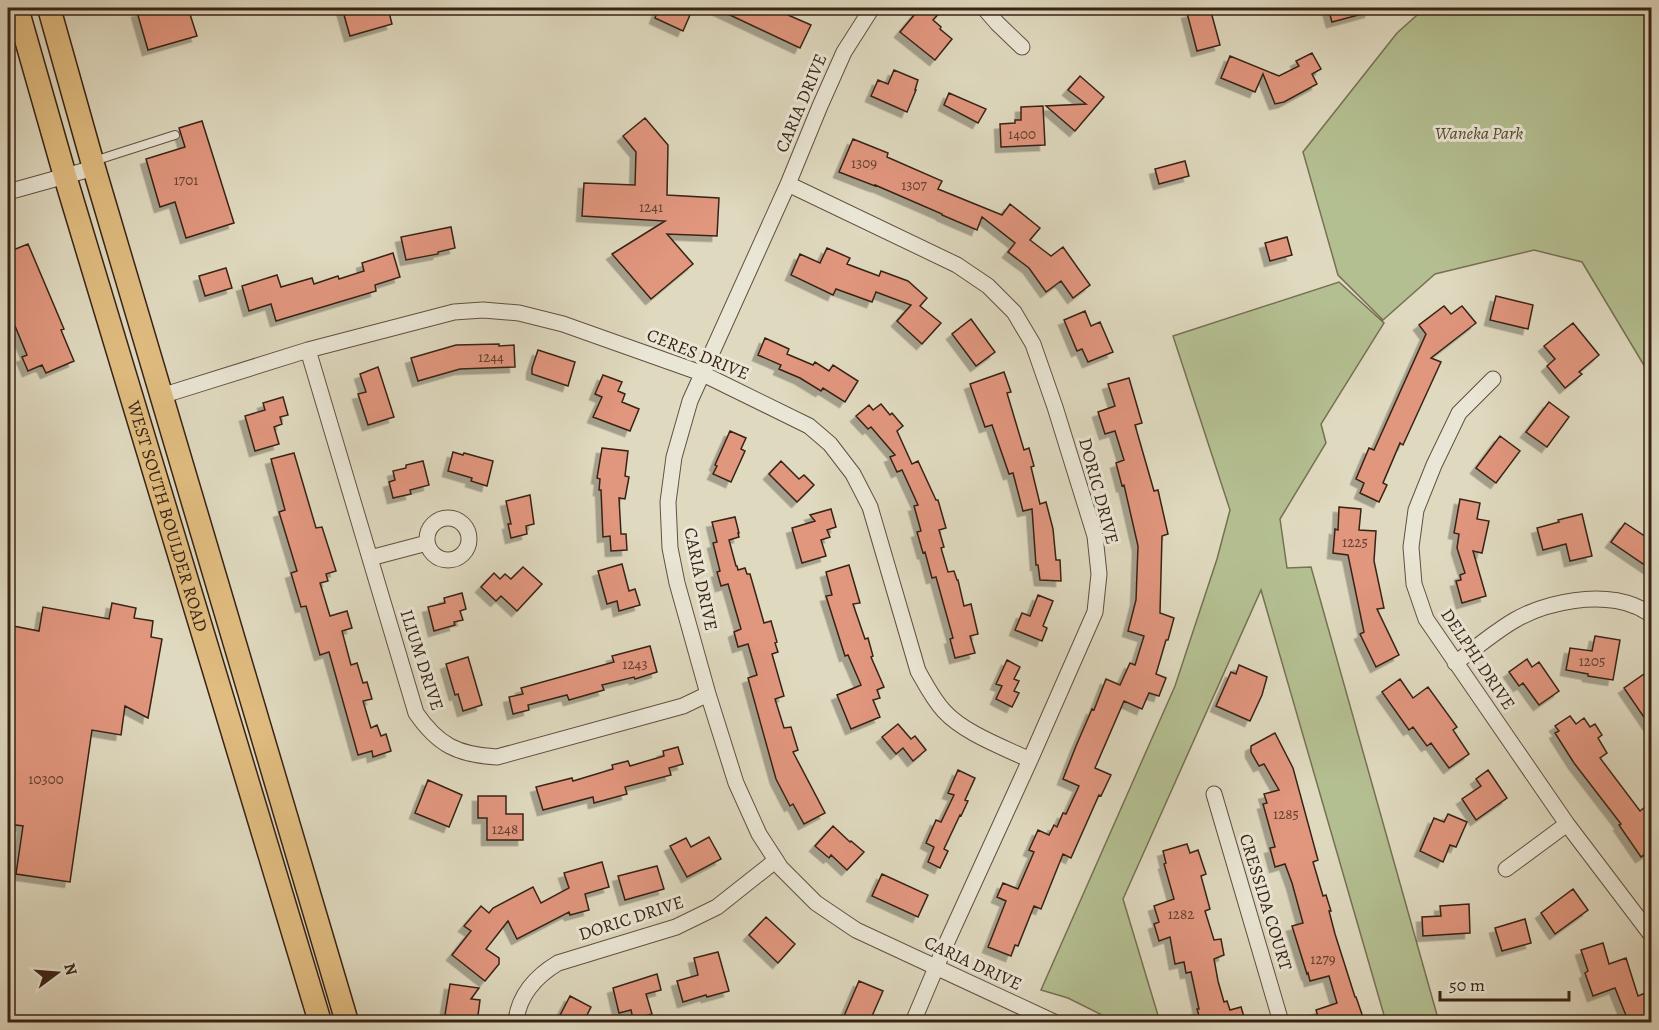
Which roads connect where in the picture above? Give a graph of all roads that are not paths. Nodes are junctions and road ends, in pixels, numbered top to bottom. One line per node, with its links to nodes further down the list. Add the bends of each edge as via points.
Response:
1 (17, 8): 8 (main road, WEST SOUTH BOULDER ROAD)
2 (49, 8): 7 (main road, WEST SOUTH BOULDER ROAD)
3 (872, 8): 9 (street, CARIA DRIVE, via 844,52)
4 (984, 8): 5 (street)
5 (1022, 47)
6 (175, 135): 7 (lane)
7 (93, 165): 8 (street); 14 (main road, WEST SOUTH BOULDER ROAD)
8 (65, 176): 10 (street); 27 (main road, WEST SOUTH BOULDER ROAD)
9 (788, 184): 12 (street, CARIA DRIVE); 20 (street, DORIC DRIVE, via 981,281 1014,312 1033,344 1095,536 1099,574 1095,612)
10 (8, 192)
11 (308, 350): 12 (street, CERES DRIVE, via 454,312 483,310 519,313 563,324); 14 (street, CERES DRIVE); 16 (street, ILIUM DRIVE)
12 (701, 373): 19 (street, CARIA DRIVE, via 674,457 668,502 670,549 677,583); 20 (street, CERES DRIVE, via 809,426 830,444 853,474 870,507 918,671 930,693 945,713 965,728)
13 (1493, 379): 18 (street, DELPHI DRIVE, via 1459,413 1416,510 1411,547 1414,584 1425,619)
14 (161, 396): 28 (main road, WEST SOUTH BOULDER ROAD)
15 (427, 543): 16 (street)
16 (370, 558): 19 (street, ILIUM DRIVE, via 416,713 428,730 450,747 476,756 497,757 683,706)
17 (1652, 615): 18 (street, via 1636,606 1607,600 1569,601 1515,620)
18 (1455, 663): 22 (street, DELPHI DRIVE)
19 (708, 694): 23 (street, CARIA DRIVE, via 736,783)
20 (1030, 760): 26 (street, DORIC DRIVE)
21 (1214, 794): 32 (street, CRESSIDA COURT)
22 (1567, 824): 24 (street); 25 (street, DELPHI DRIVE)
23 (775, 861): 26 (street, CARIA DRIVE, via 816,903 856,930); 29 (street, DORIC DRIVE, via 717,907 676,927 558,963 543,972 526,991)
24 (1506, 868)
25 (1652, 936)
26 (937, 968): 30 (street, DORIC DRIVE); 31 (street, CARIA DRIVE)
27 (320, 1023)
28 (347, 1023)
29 (516, 1023)
30 (913, 1023)
31 (1054, 1023)
32 (1281, 1023)

